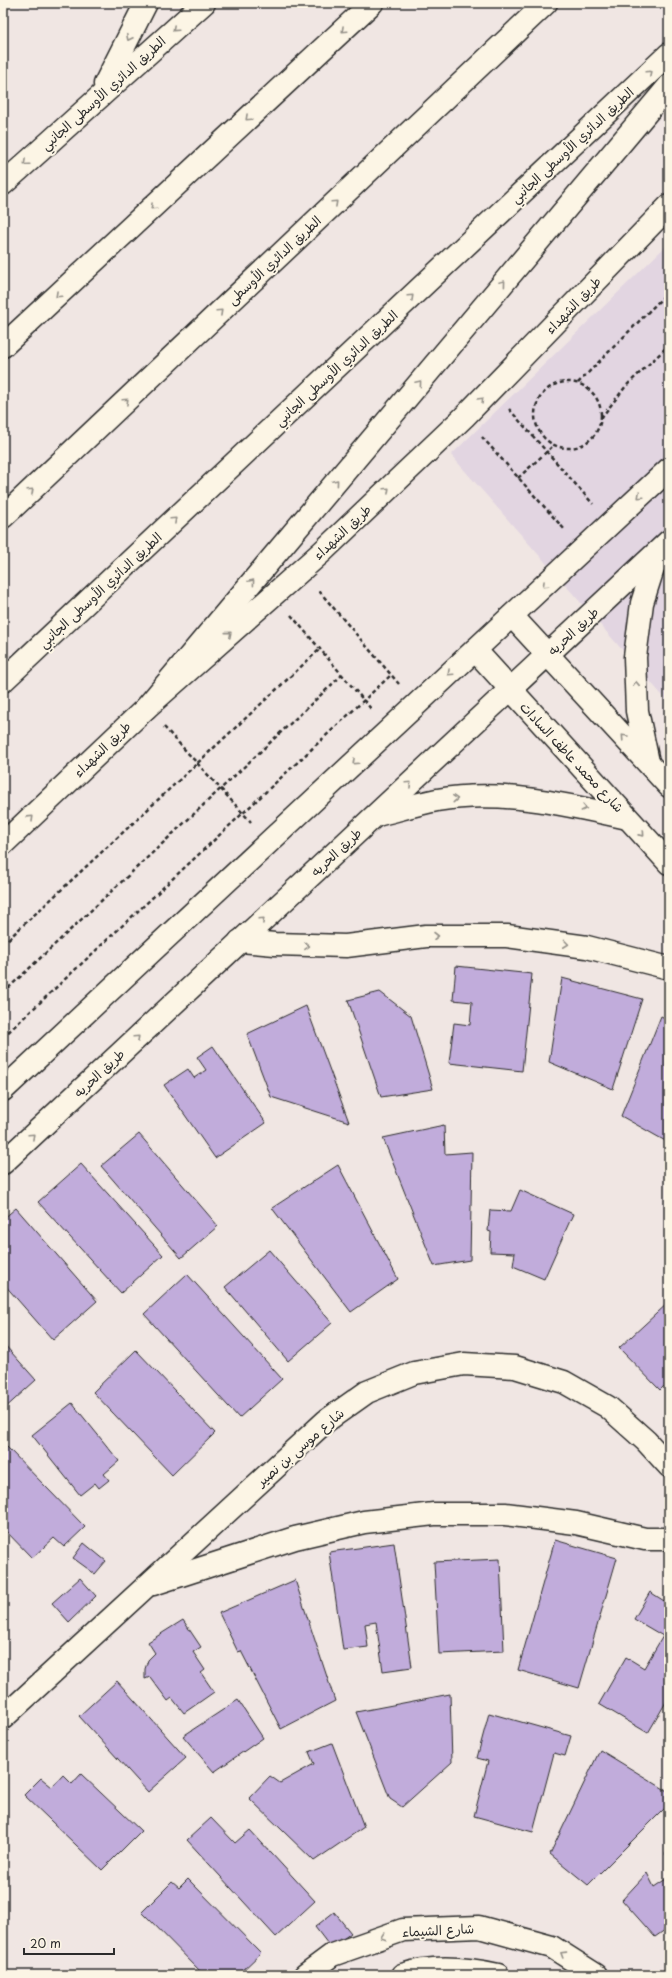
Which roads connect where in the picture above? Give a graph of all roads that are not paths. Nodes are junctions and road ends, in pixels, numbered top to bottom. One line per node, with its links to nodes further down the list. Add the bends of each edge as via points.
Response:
1 (146, 3): 7 (main road, one-way to 7)
2 (204, 3): 7 (main road, الطريق الدائري الأوسطى الجانبي, one-way to 7)
3 (372, 3): 10 (main road, one-way to 10)
4 (546, 3): 12 (main road, الطريق الدائري الأوسطى, one-way to 4)
5 (669, 54): 17 (main road, الطريق الدائري الأوسطى الجانبي, one-way to 5)
6 (669, 86): 19 (main road, one-way to 6)
7 (97, 100): 8 (main road, الطريق الدائري الأوسطى الجانبي, one-way to 8)
8 (3, 184)
9 (669, 206): 19 (main road, طريق الشهداء, one-way to 9, via 301,570 464,417)
10 (3, 346)
11 (669, 469): 14 (main road, one-way to 14)
12 (3, 518)
13 (663, 547): 16 (main road, طريق الحريه); 20 (main road, one-way to 13, via 637,711 635,656 642,603)
14 (512, 616): 15 (main road); 16 (main road)
15 (475, 650): 18 (main road, شارع محمد عاطف السادات); 28 (main road, one-way to 28)
16 (548, 654): 18 (main road, طريق الحريه); 20 (main road, one-way to 16)
17 (3, 681)
18 (510, 690): 22 (main road, طريق الحريه, one-way to 18); 23 (main road, شارع محمد عاطف السادات)
19 (146, 708): 24 (main road, طريق الشهداء, one-way to 19)
20 (648, 764): 21 (main road)
21 (669, 786)
22 (376, 815): 23 (main road, one-way to 23, via 437,800 500,796 563,803); 26 (main road, طريق الحريه, one-way to 22)
23 (628, 818): 25 (main road, شارع محمد عاطف السادات, one-way to 25)
24 (3, 844)
25 (669, 863)
26 (240, 941): 27 (main road, one-way to 27, via 346,946 426,936 507,936 587,947); 29 (main road, طريق الحريه, one-way to 26)
27 (669, 968)
28 (3, 1090)
29 (3, 1163)
30 (669, 1466): 32 (main road, شارع موسى بن نصير, via 608,1407 564,1382 515,1367 464,1364 414,1373 367,1392 326,1421)
31 (669, 1539): 32 (main road, via 645,1539 576,1523 505,1514 434,1514 364,1522 295,1538)
32 (146, 1586): 33 (main road, شارع موسى بن نصير)
33 (3, 1718)
34 (305, 1975): 37 (main road, شارع الشيماء, one-way to 34, via 552,1947 479,1927 404,1930 332,1955)
35 (402, 1975): 36 (main road, via 413,1971 468,1969)
36 (498, 1975)
37 (596, 1975)

